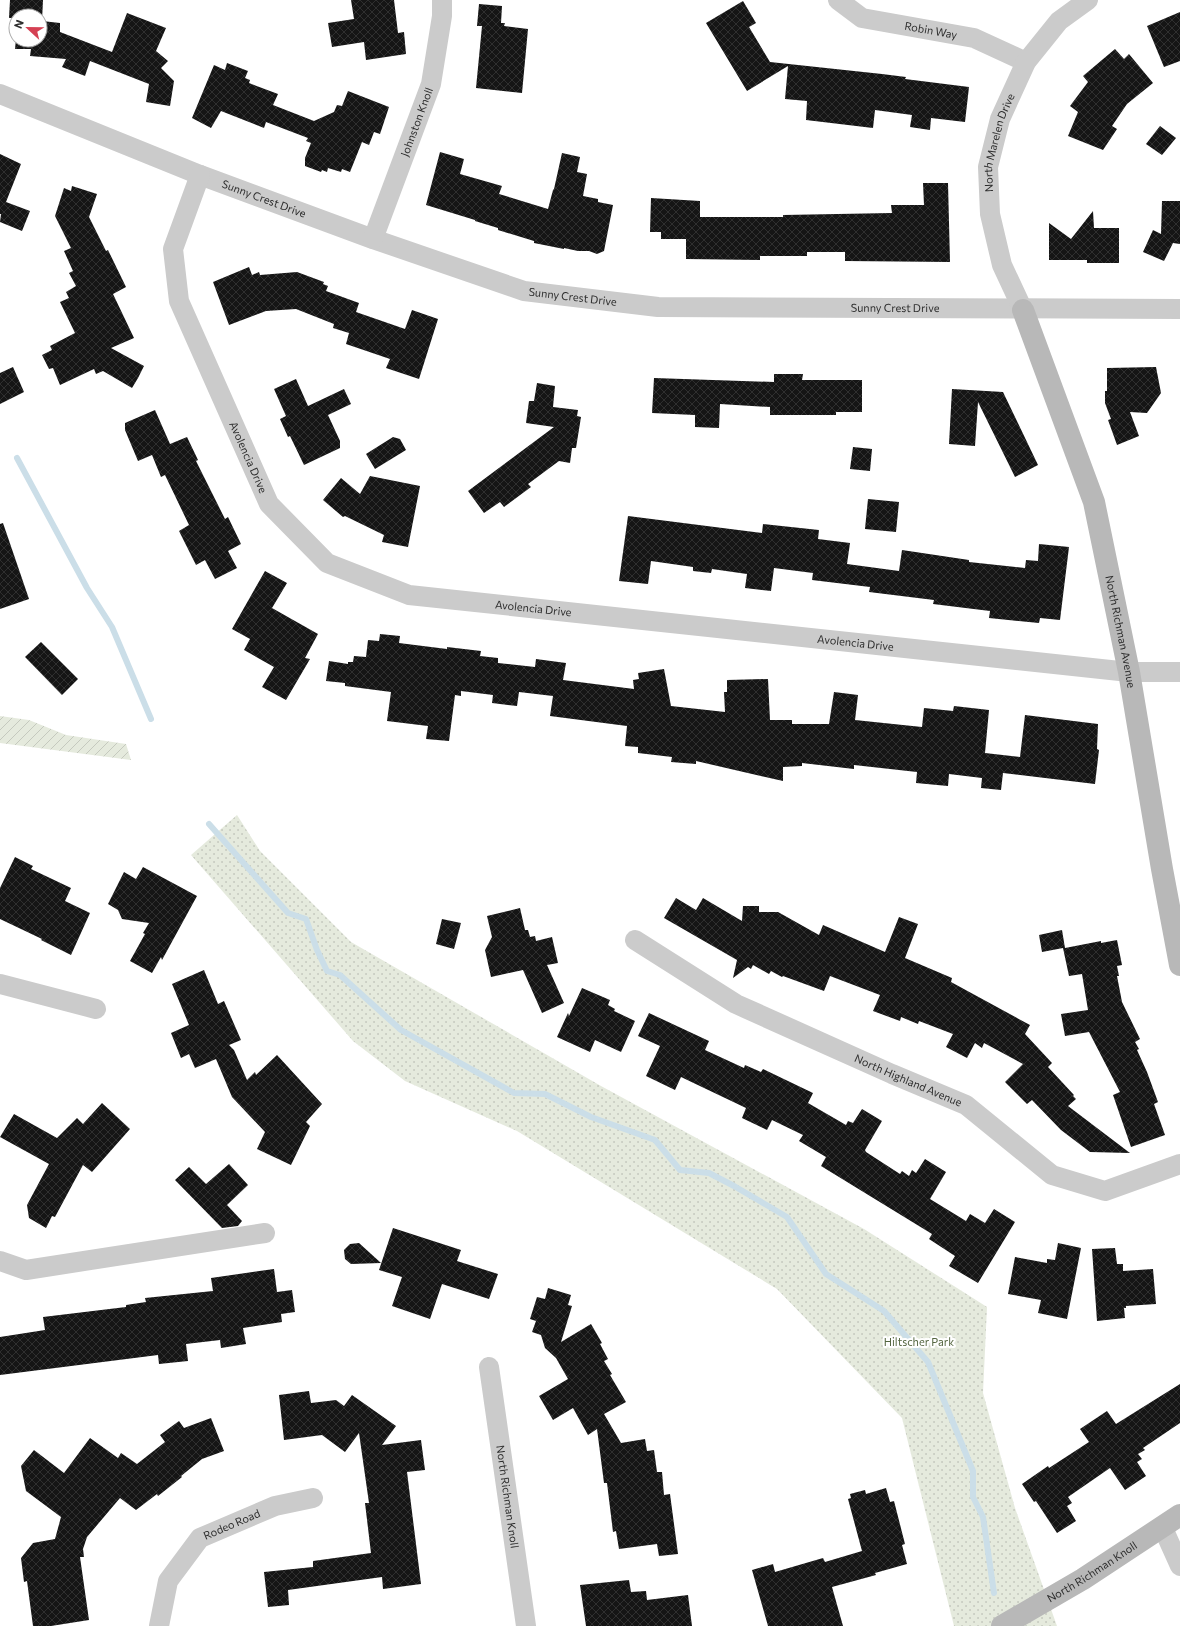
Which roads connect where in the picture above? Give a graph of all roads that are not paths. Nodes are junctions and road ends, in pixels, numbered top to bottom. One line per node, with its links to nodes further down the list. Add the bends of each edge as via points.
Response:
1 (442, 0): 7 (street, Johnston Knoll, via 442,16 430,84)
2 (838, 0): 4 (street, Robin Way, via 862,18 974,38)
3 (1088, 0): 4 (street, North Marelen Drive, via 1059,21)
4 (1026, 62): 9 (street, North Marelen Drive, via 1000,119 988,167 990,214 1002,265)
5 (0, 94): 6 (street, Sunny Crest Drive)
6 (200, 175): 7 (street, Sunny Crest Drive); 10 (street, Avolencia Drive, via 173,249 180,301 269,504 327,563 409,595)
7 (373, 239): 9 (street, Sunny Crest Drive, via 524,291 658,308)
8 (1180, 309): 9 (street, Sunny Crest Drive)
9 (1023, 310): 10 (street, North Richman Avenue, via 1094,502)
10 (1129, 672): 11 (street, Avolencia Drive); 13 (street, North Richman Avenue)
11 (1180, 672)
12 (635, 940): 16 (street, North Highland Avenue, via 736,1004 966,1105 1052,1175 1105,1191)
13 (1180, 965)
14 (0, 984): 15 (street)
15 (96, 1009)
16 (1180, 1164)
17 (265, 1233): 18 (street, via 26,1270)
18 (0, 1262)
19 (489, 1366): 25 (street, North Richman Knoll)
20 (313, 1498): 24 (street, Rodeo Road, via 275,1506 200,1538 168,1581)
21 (1180, 1515): 22 (street, North Richman Knoll)
22 (1162, 1526): 23 (street); 26 (street, North Richman Knoll, via 1083,1579)
23 (1180, 1566)
24 (159, 1626)
25 (526, 1626)
26 (1002, 1626)

